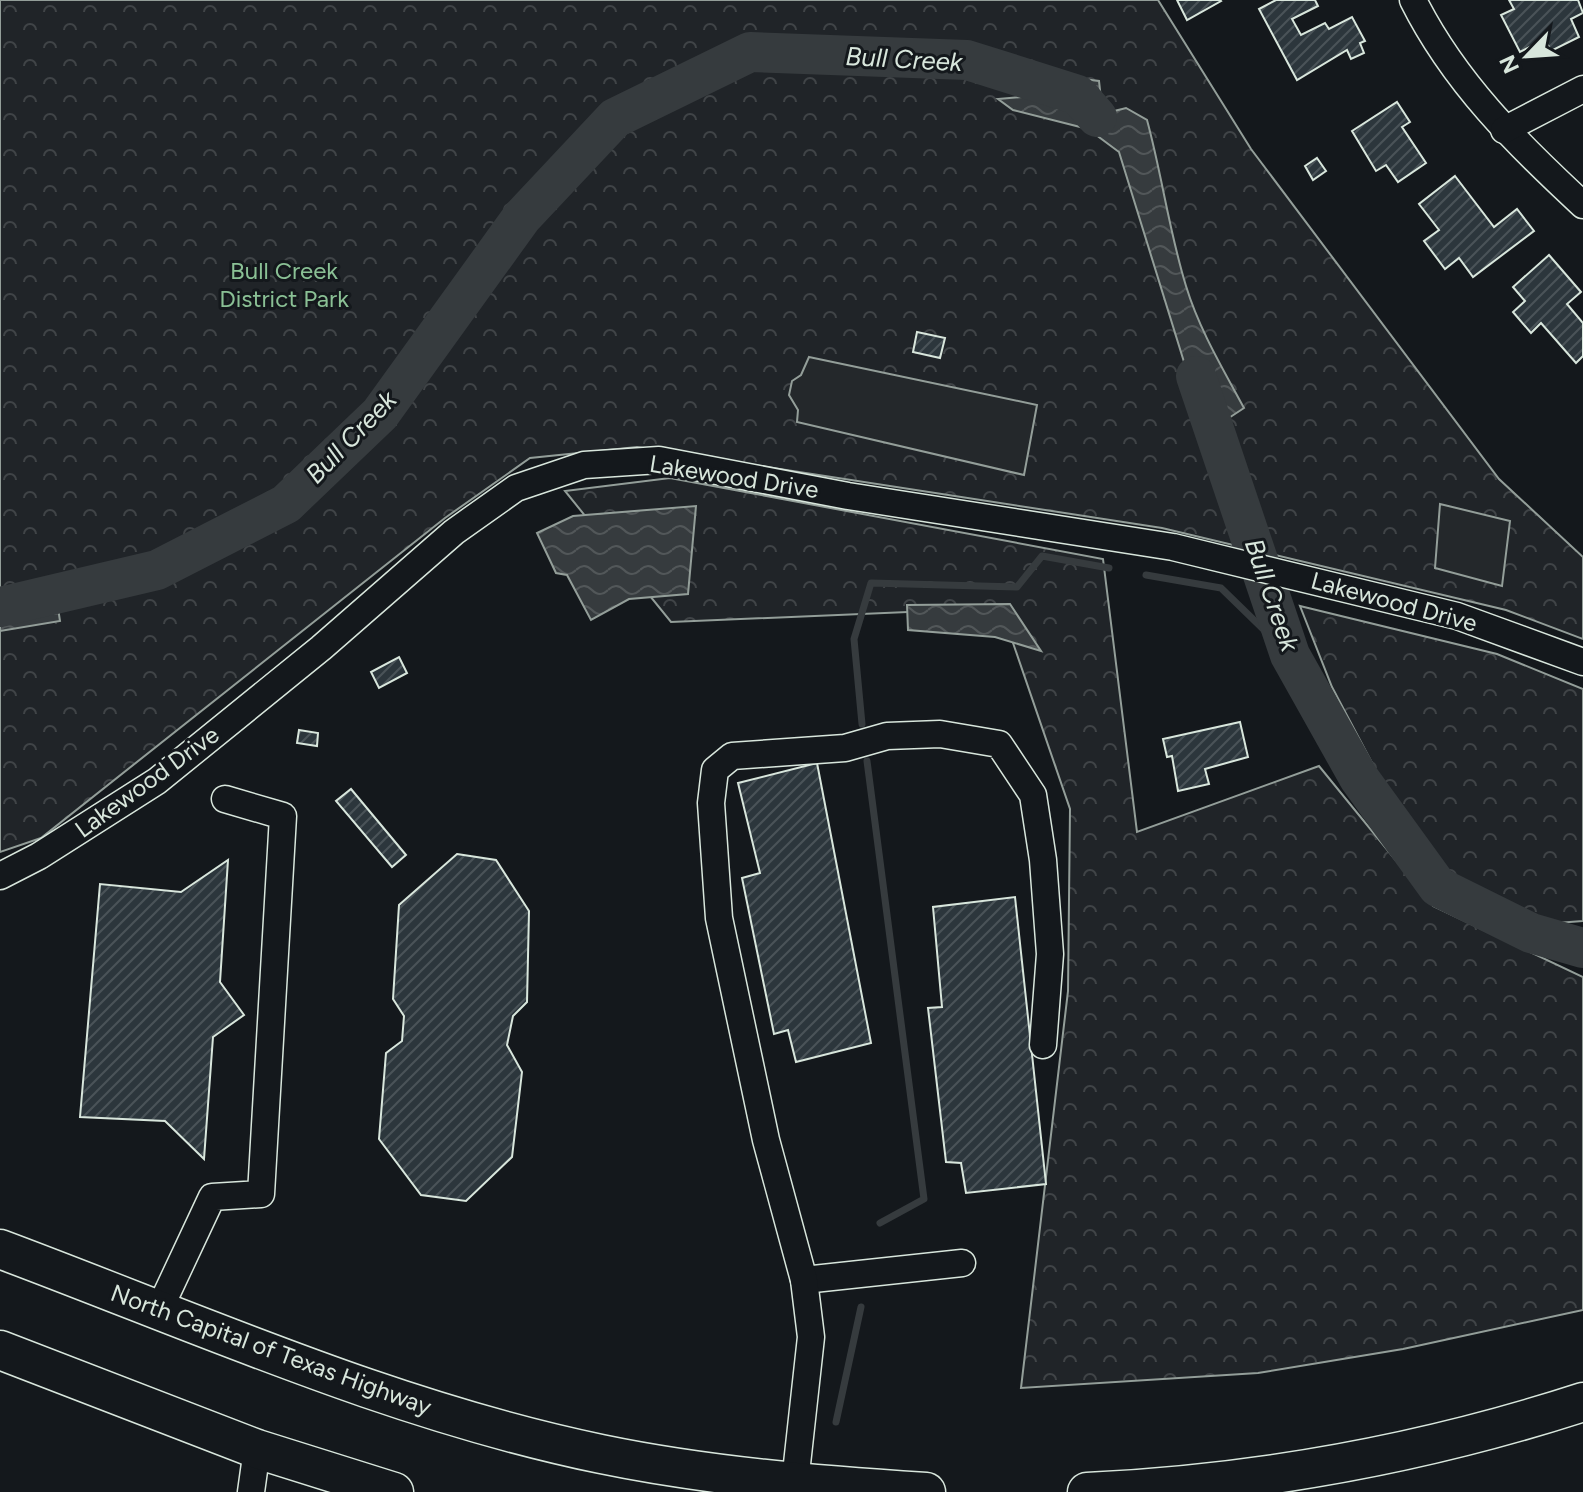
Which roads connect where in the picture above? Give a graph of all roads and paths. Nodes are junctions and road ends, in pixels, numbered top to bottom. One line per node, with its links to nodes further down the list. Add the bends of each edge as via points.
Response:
1 (1413, 0): 3 (street, via 1431,38)
2 (1583, 89): 3 (street)
3 (1504, 130): 4 (street)
4 (1583, 205)
5 (1583, 662): 7 (street, Lakewood Drive, via 1457,616 1173,547 659,460 584,465 516,488 454,532 157,781)
6 (225, 799): 12 (street, via 283,816 261,1194 212,1197)
7 (0, 876)
8 (1043, 1045): 11 (street, via 1050,954 1043,860 1033,795 999,744 940,734 887,736 845,748 732,756 715,770 711,803 719,918 766,1140)
9 (0, 1249): 12 (highway, North Capital of Texas Highway)
10 (962, 1263): 11 (street)
11 (804, 1280): 16 (street, via 811,1337)
12 (159, 1310): 16 (highway, North Capital of Texas Highway, via 360,1387 443,1412 601,1454)
13 (0, 1350): 15 (highway)
14 (1583, 1402): 20 (highway, via 1375,1456 1222,1480)
15 (257, 1449): 17 (street); 18 (highway)
16 (795, 1482): 19 (highway, North Capital of Texas Highway)
17 (251, 1492)
18 (394, 1492)
19 (926, 1492)
20 (1087, 1492)

